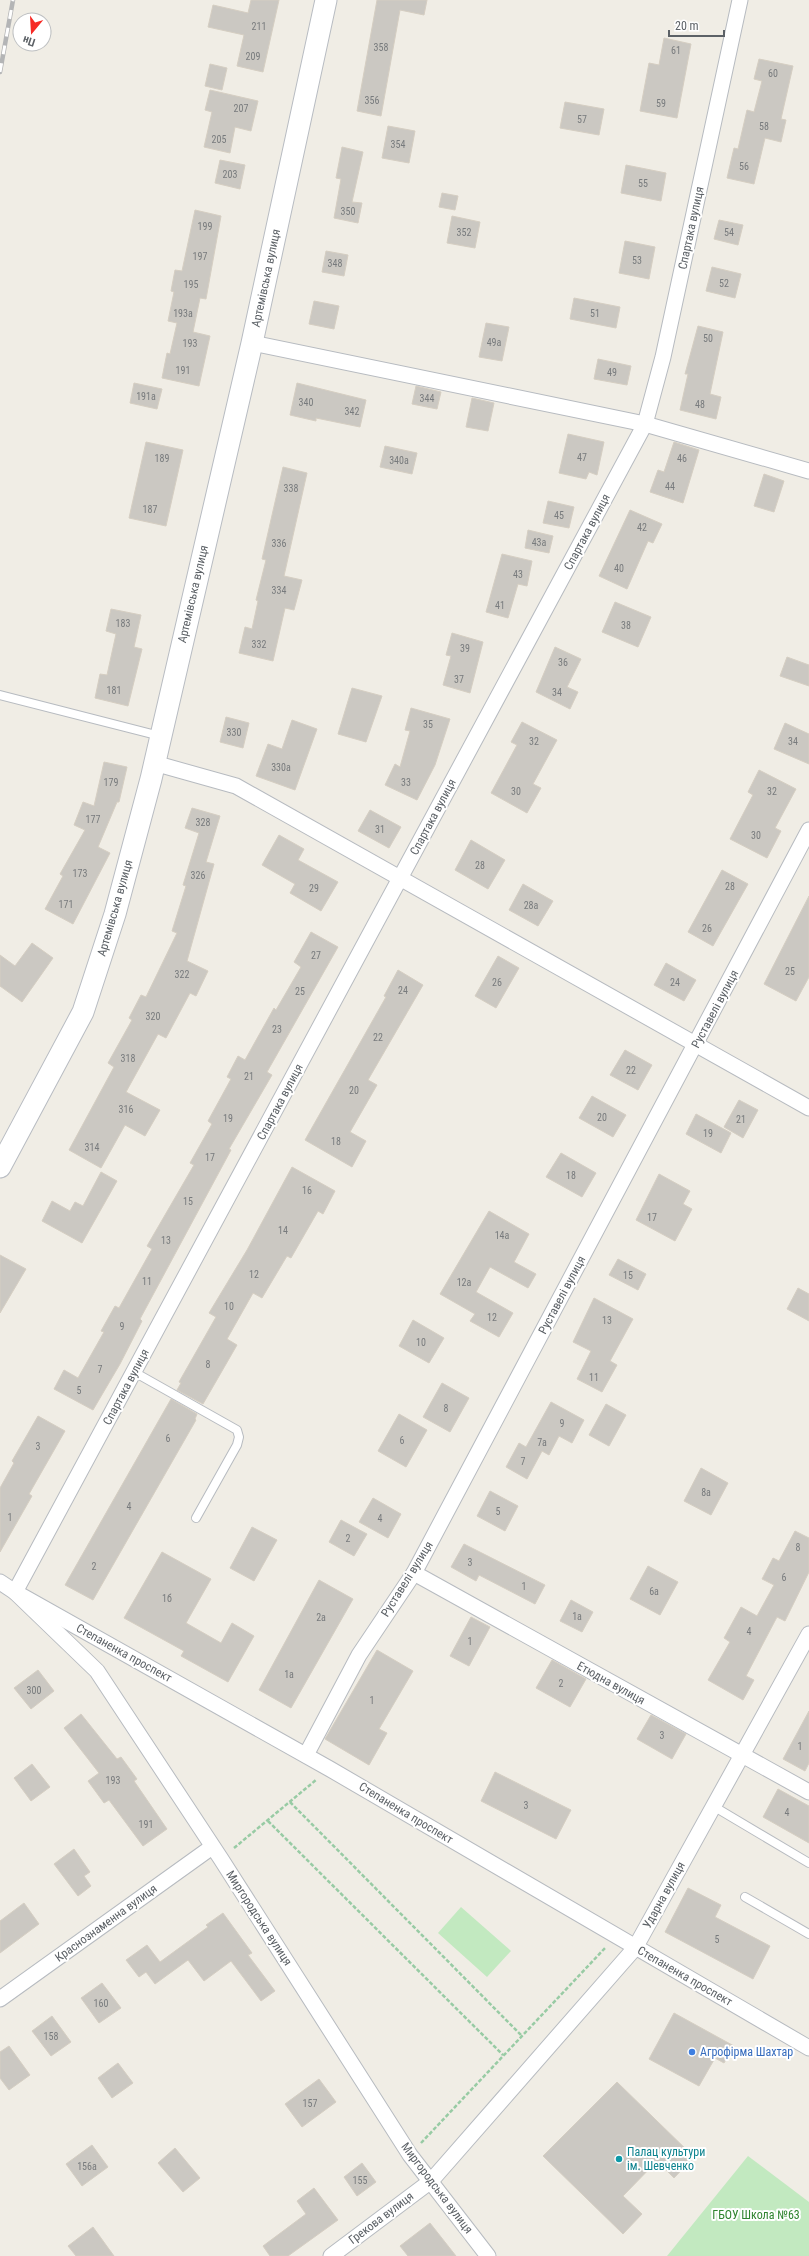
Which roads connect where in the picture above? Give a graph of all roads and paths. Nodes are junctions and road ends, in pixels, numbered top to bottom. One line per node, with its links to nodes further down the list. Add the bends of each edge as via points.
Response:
1 (326, 0): 3 (main road, Артемівська вулиця)
2 (740, 0): 4 (street, Спартака вулиця, via 663,357)
3 (252, 343): 4 (street); 7 (main road, Артемівська вулиця)
4 (645, 424): 5 (street); 10 (street, Спартака вулиця)
5 (809, 471)
6 (0, 695): 7 (lane)
7 (160, 736): 8 (main road, Артемівська вулиця)
8 (154, 763): 10 (street, via 236,786); 13 (main road, Артемівська вулиця, via 115,914 83,1012)
9 (809, 830): 11 (street, Руставелі вулиця)
10 (400, 880): 11 (street); 14 (street, Спартака вулиця)
11 (696, 1045): 12 (street); 16 (street, Руставелі вулиця)
12 (809, 1108)
13 (0, 1167)
14 (134, 1372): 15 (lane, via 237,1430 237,1445); 18 (street, Спартака вулиця)
15 (196, 1518)
16 (414, 1573): 20 (street, Руставелі вулиця, via 358,1655); 21 (street, Етюдна вулиця)
17 (0, 1582): 18 (street, Степаненка проспект)
18 (15, 1592): 20 (street, Степаненка проспект); 27 (street, Миргородська вулиця, via 97,1671)
19 (809, 1634): 21 (street, Ударна вулиця)
20 (306, 1755): 22 (street, Степаненка проспект)
21 (741, 1755): 23 (street, Етюдна вулиця); 25 (street, Ударна вулиця)
22 (330, 1769): 24 (path); 31 (street, Степаненка проспект)
23 (809, 1792)
24 (290, 1802): 26 (path); 34 (path)
25 (713, 1806): 28 (lane); 32 (street, Ударна вулиця)
26 (268, 1821): 27 (path); 36 (path)
27 (216, 1853): 33 (street, Краснознаменна вулиця); 37 (street, Миргородська вулиця)
28 (809, 1863)
29 (745, 1897): 30 (lane)
30 (809, 1934)
31 (616, 1937): 32 (street, Степаненка проспект); 34 (path)
32 (635, 1948): 35 (street, Степаненка проспект); 38 (street, Ударна вулиця)
33 (0, 1999)
34 (521, 2035): 36 (path)
35 (809, 2048)
36 (503, 2055): 37 (path)
37 (410, 2155): 38 (street, Миргородська вулиця)
38 (431, 2181): 39 (street, Грекова вулиця); 40 (street, Миргородська вулиця)
39 (331, 2256)
40 (488, 2256)

